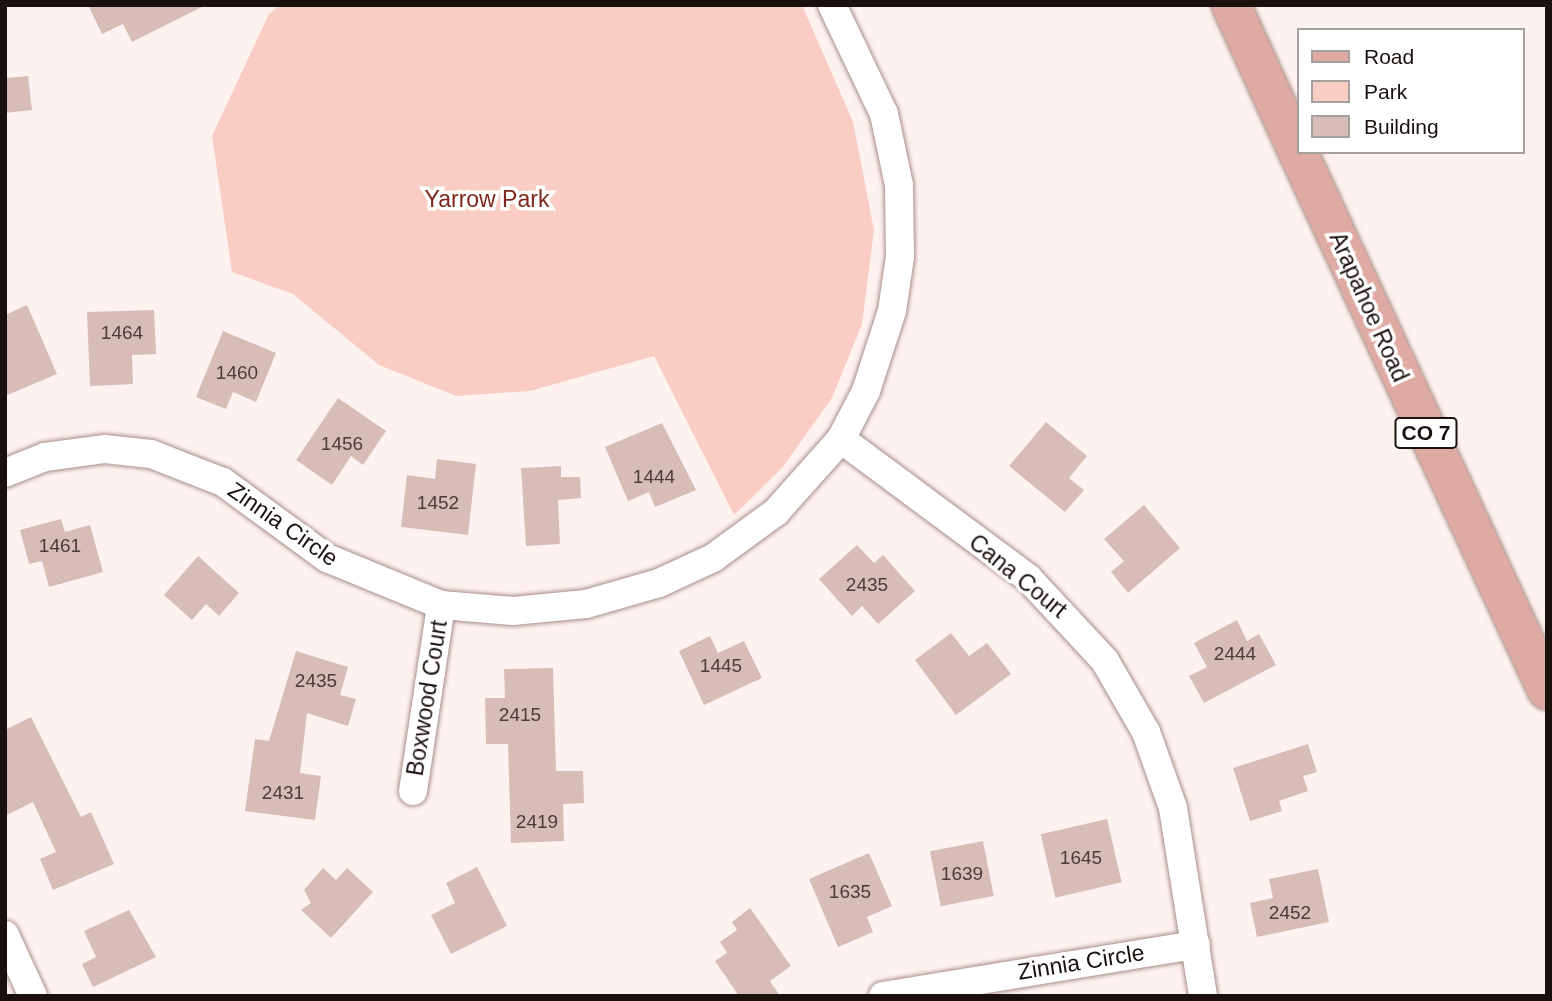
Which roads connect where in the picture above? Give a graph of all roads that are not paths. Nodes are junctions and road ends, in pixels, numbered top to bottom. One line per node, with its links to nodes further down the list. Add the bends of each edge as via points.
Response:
1 (832, 5): 5 (street, Zinnia Circle, via 884,114 899,185 900,257 892,311 866,391)
2 (1231, 5): 3 (main road, Arapahoe Road / CO 7)
3 (1296, 148)
4 (1299, 154): 8 (main road, Arapahoe Road / CO 7)
5 (841, 439): 7 (street, Zinnia Circle, via 776,512 713,558 659,583 586,604 513,611); 11 (street, Cana Court, via 1028,578 1105,661 1146,732 1173,808)
6 (5, 472): 7 (street, Zinnia Circle, via 45,457 105,449 151,454 223,482 327,558)
7 (441, 605): 9 (street, Boxwood Court)
8 (1547, 690)
9 (413, 791)
10 (5, 935): 12 (street)
11 (1196, 945): 13 (street, Zinnia Circle); 14 (street, Cana Court)
12 (33, 996)
13 (883, 996)
14 (1203, 996)

